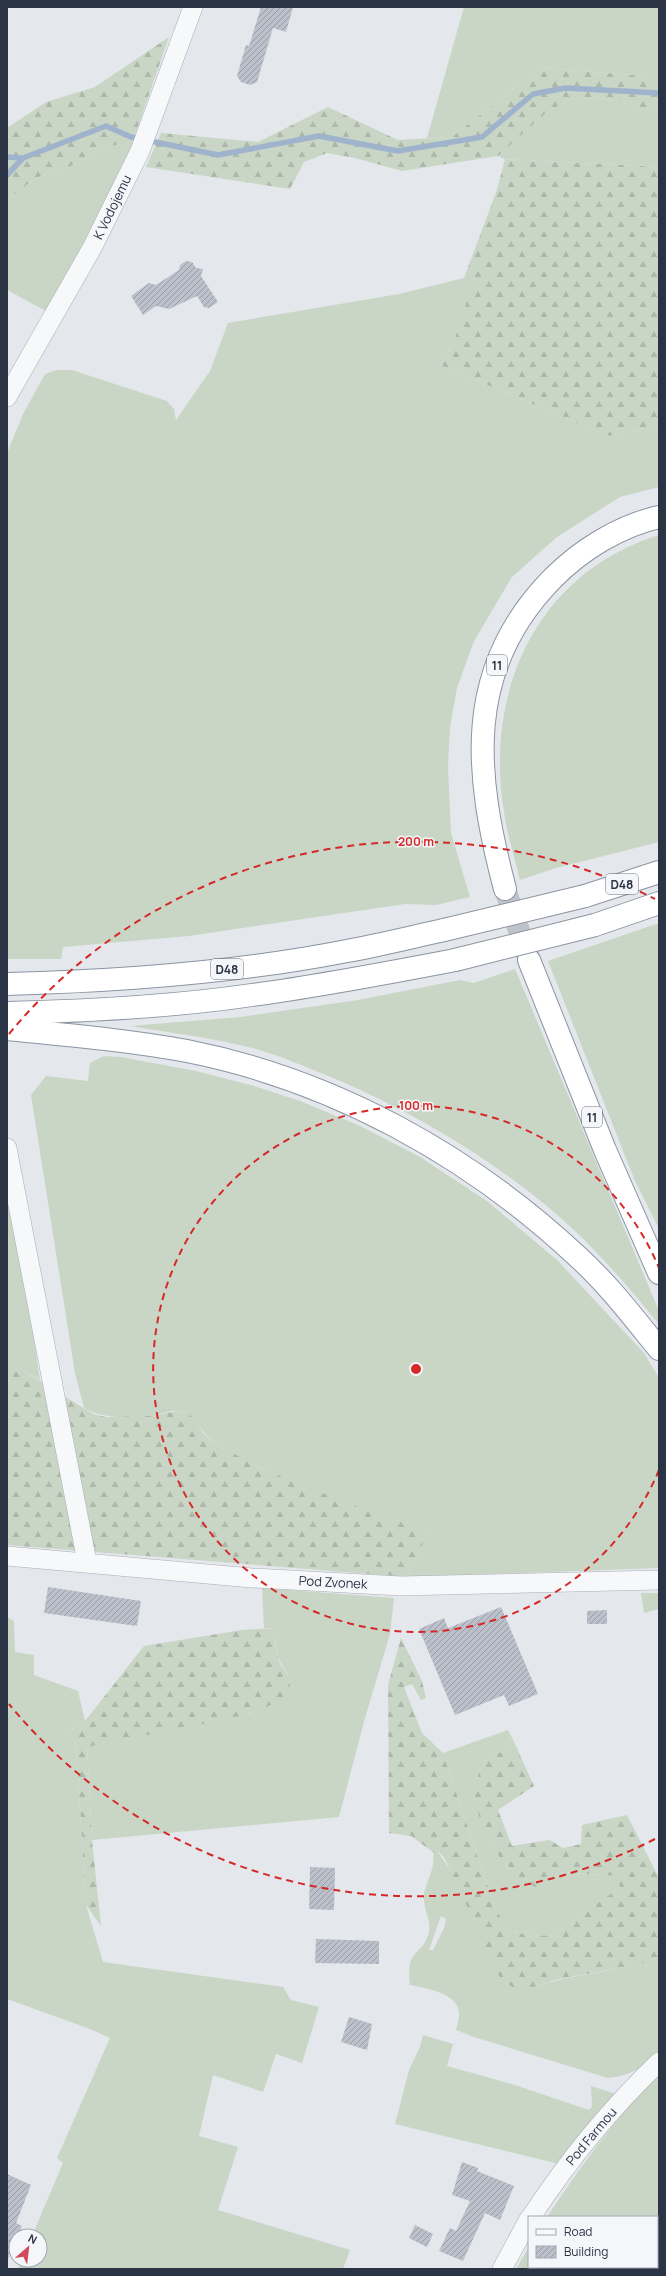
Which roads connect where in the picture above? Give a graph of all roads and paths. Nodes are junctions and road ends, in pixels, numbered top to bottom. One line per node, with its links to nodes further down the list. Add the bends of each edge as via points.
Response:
1 (194, 7): 2 (street, K Vodojemu, via 140,151 92,248)
2 (7, 397)
3 (659, 517): 5 (highway, 11, via 605,538 568,563 538,594 516,625 499,659 487,694 482,733 482,771 486,811)
4 (659, 872): 8 (highway, D48, bridge, via 585,896 346,952 247,967 148,977)
5 (505, 889)
6 (659, 903): 9 (highway, D48, bridge, via 595,925 455,960 351,980 251,996 150,1006)
7 (530, 960): 12 (highway, 11, via 605,1150)
8 (7, 984)
9 (7, 1013)
10 (7, 1029): 13 (highway, via 125,1041 188,1052 250,1067 311,1088 370,1113 433,1146 530,1214 622,1302)
11 (7, 1148): 15 (street)
12 (659, 1273)
13 (659, 1349)
14 (7, 1556): 15 (street, Pod Zvonek)
15 (87, 1562): 16 (street, Pod Zvonek, via 252,1578 401,1586)
16 (659, 1580)
17 (659, 2062): 18 (street, Pod Farmou, via 574,2154)
18 (531, 2216)
19 (528, 2222): 20 (street, Pod Farmou)
20 (502, 2269)

